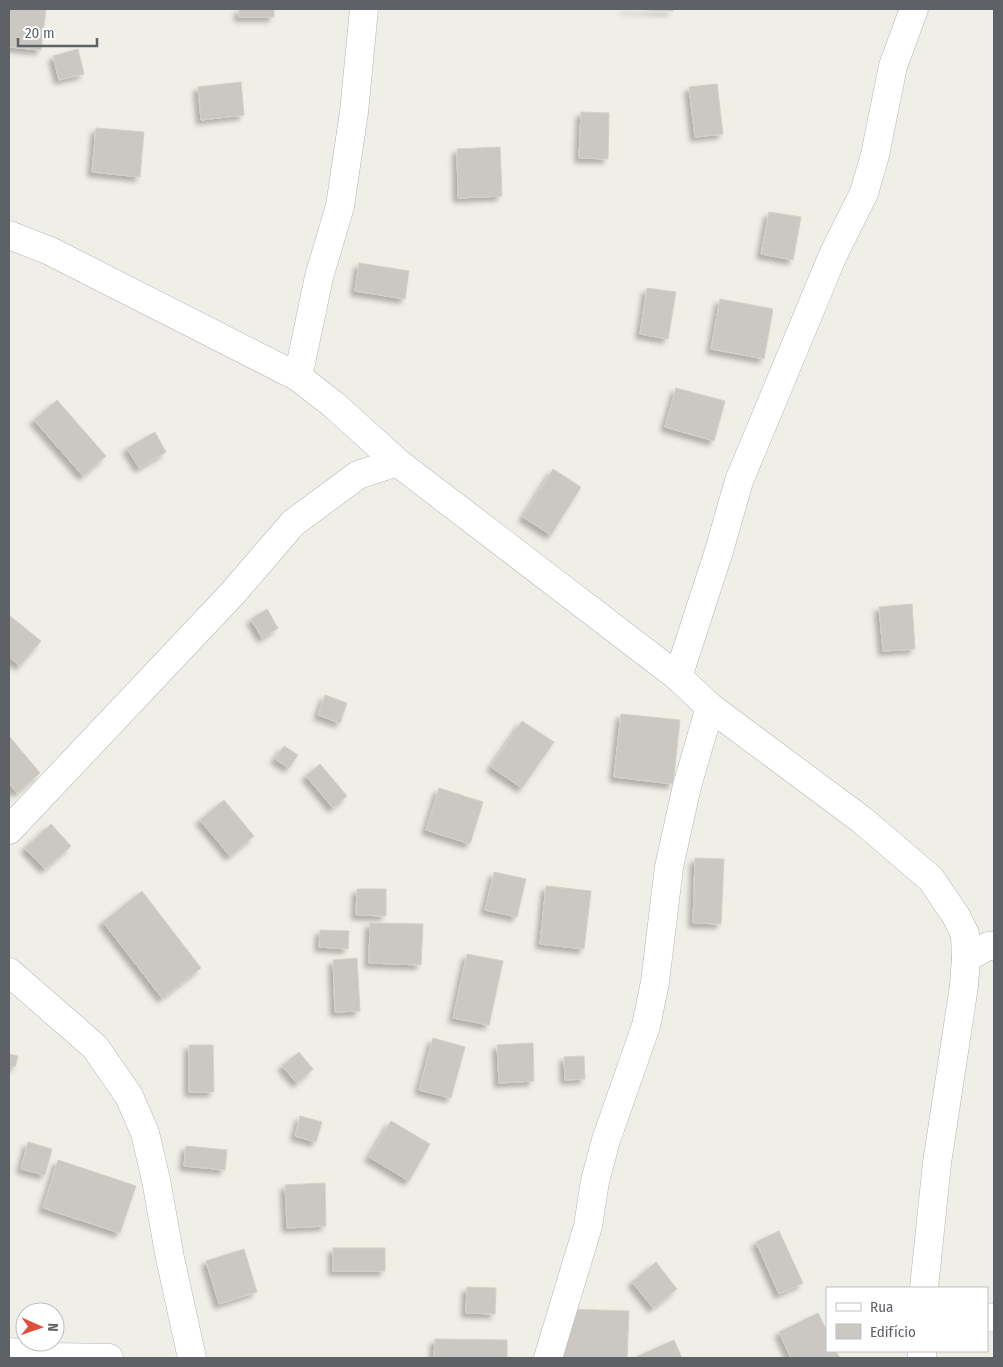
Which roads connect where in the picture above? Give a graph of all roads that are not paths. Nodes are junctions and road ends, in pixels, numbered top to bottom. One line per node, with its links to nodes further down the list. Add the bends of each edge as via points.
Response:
1 (364, 9): 4 (street, via 354,112 340,206 319,276)
2 (914, 9): 6 (street, via 893,66 864,193 833,255 739,481)
3 (9, 235): 4 (street, via 50,251)
4 (298, 377): 5 (street)
5 (397, 462): 6 (street); 8 (street, via 358,475 293,523 232,594)
6 (678, 678): 7 (street)
7 (710, 707): 10 (street, via 862,820 932,878 964,934); 16 (street, via 687,786 669,867 655,982 646,1026 606,1140 588,1226)
8 (9, 830)
9 (994, 946): 10 (street)
10 (966, 958): 12 (street, via 937,1163)
11 (9, 972): 15 (street, via 95,1047 129,1096 148,1143)
12 (924, 1287)
13 (9, 1352): 14 (street)
14 (109, 1358)
15 (192, 1358)
16 (548, 1358)

